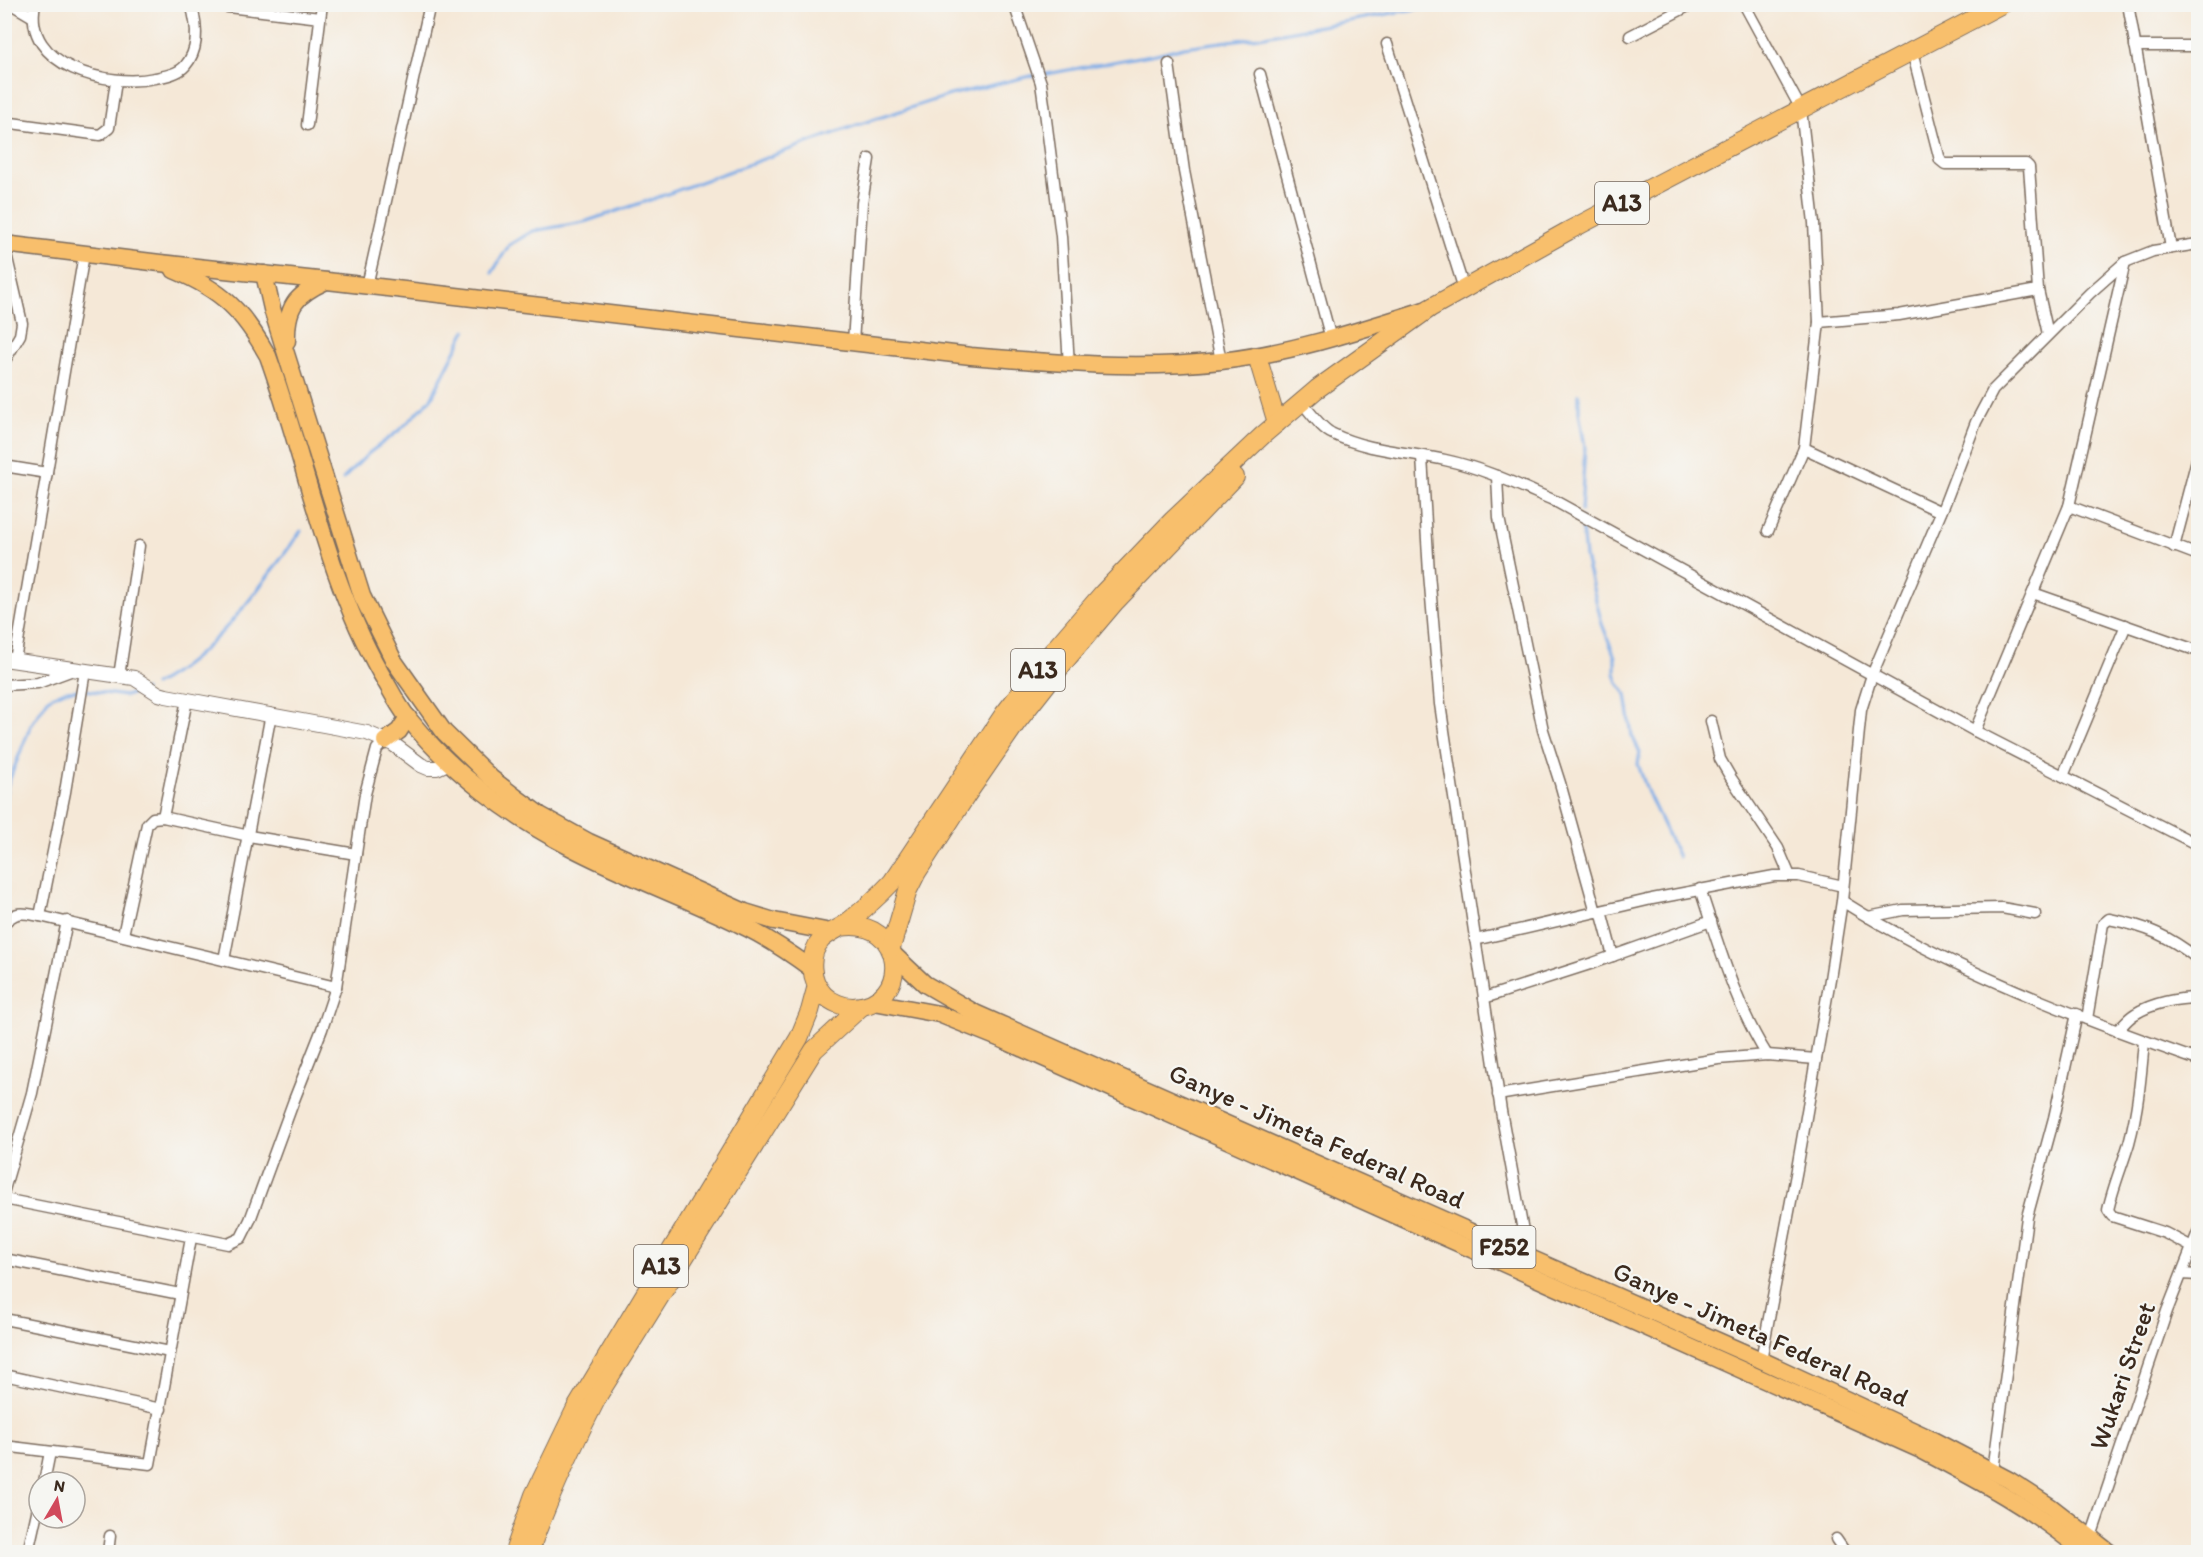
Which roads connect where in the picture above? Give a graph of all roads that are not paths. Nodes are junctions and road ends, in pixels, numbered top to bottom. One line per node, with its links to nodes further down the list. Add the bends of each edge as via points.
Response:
1 (11, 4): 12 (street)
2 (35, 4): 12 (street)
3 (191, 4): 21 (street, via 196,32 184,67 145,80)
4 (203, 4): 13 (street)
5 (322, 4): 13 (street)
6 (430, 4): 34 (street)
7 (1014, 4): 46 (street, via 1041,83 1061,236)
8 (1692, 4): 14 (street)
9 (1744, 4): 22 (street)
10 (2002, 4): 18 (highway, A13)
11 (2128, 4): 16 (street)
12 (33, 17): 21 (street, via 36,34 51,54 81,71)
13 (320, 18): 24 (street)
14 (1630, 36)
15 (1387, 44): 35 (street)
16 (2135, 46): 17 (street); 28 (street)
17 (2199, 46)
18 (1912, 51): 22 (highway, A13); 36 (street, via 1940,160 1945,164 2029,167)
19 (1169, 64): 44 (street, via 1184,171)
20 (1260, 74): 40 (street)
21 (116, 81): 23 (street, via 109,128 100,135)
22 (1801, 109): 35 (highway, A13); 38 (street, via 1814,223)
23 (4, 122)
24 (307, 125)
25 (869, 159): 41 (street, via 862,203)
26 (4, 244): 29 (main road); 45 (street, via 22,323 20,335)
27 (2199, 244): 28 (street)
28 (2171, 248): 30 (street, via 2153,250)
29 (84, 254): 31 (main road); 54 (street)
30 (2126, 262): 39 (street); 56 (street)
31 (160, 263): 32 (main road); 72 (main road, via 220,294 234,306 263,347 349,606 371,655)
32 (264, 274): 33 (main road); 42 (main road)
33 (327, 281): 34 (main road); 42 (main road, via 301,294 290,310)
34 (367, 286): 41 (main road)
35 (1464, 289): 37 (highway, A13)
36 (2038, 290): 38 (street, via 1899,315); 39 (street)
37 (1430, 308): 40 (main road); 47 (highway, A13)
38 (1819, 322): 50 (street)
39 (2048, 334): 57 (street, via 1993,390 1976,422)
40 (1331, 339): 43 (main road)
41 (853, 343): 46 (main road)
42 (287, 354): 93 (main road, via 362,596 394,661 444,732 517,798 589,842 745,912 774,921)
43 (1257, 356): 44 (main road); 48 (highway)
44 (1221, 361): 46 (main road)
45 (4, 362)
46 (1069, 364)
47 (1301, 402): 48 (highway, A13); 52 (street, via 1331,434)
48 (1277, 423): 49 (highway, A13)
49 (1263, 435): 93 (highway, A13, via 1102,593 1004,714 892,882); 96 (highway, A13, via 1240,472 1115,602 1017,723 917,872 908,890)
50 (1804, 448): 57 (street); 58 (street)
51 (2199, 456): 60 (street)
52 (1422, 457): 55 (street); 95 (street, via 1440,704)
53 (4, 466): 54 (street)
54 (47, 473): 65 (street)
55 (1497, 476): 66 (street, via 1553,500); 86 (street, via 1499,518 1544,730)
56 (2070, 506): 60 (street); 62 (street)
57 (1941, 512): 66 (street)
58 (1768, 531)
59 (139, 546): 67 (street)
60 (2174, 547): 61 (street)
61 (2199, 555)
62 (2033, 593): 63 (street); 74 (street)
63 (2126, 626): 64 (street); 77 (street)
64 (2199, 651)
65 (10, 659): 68 (street)
66 (1872, 675): 74 (street); 83 (street, via 1861,710)
67 (119, 676): 68 (street); 70 (street)
68 (81, 679): 69 (street); 88 (street, via 65,792)
69 (4, 685)
70 (188, 700): 71 (street); 78 (street)
71 (271, 714): 75 (street, via 367,733); 79 (street)
72 (408, 717): 75 (main road, via 399,732); 76 (main road)
73 (1711, 721): 82 (street, via 1720,759 1778,848)
74 (1975, 731): 77 (street)
75 (385, 741): 76 (street, via 428,768); 81 (street, via 377,749 365,794)
76 (450, 762): 100 (main road, via 539,830 614,869 740,924 782,948)
77 (2063, 776): 80 (street)
78 (163, 817): 79 (street); 94 (street, via 153,818 147,824)
79 (249, 836): 81 (street); 99 (street)
80 (2199, 845)
81 (356, 854): 101 (street)
82 (1790, 876): 83 (street); 84 (street)
83 (1843, 886): 85 (street)
84 (1701, 890): 86 (street); 91 (street)
85 (1842, 900): 89 (street); 109 (street)
86 (1598, 911): 95 (street); 97 (street)
87 (2035, 914): 89 (street, via 2002,908 1903,910)
88 (40, 916): 90 (street); 92 (street, via 20,913)
89 (1868, 917): 105 (street, via 1977,972)
90 (67, 921): 94 (street); 112 (street, via 32,1093)
91 (1711, 921): 97 (street); 108 (street, via 1735,992)
92 (4, 923)
93 (836, 929): 96 (highway, via 864,926 884,938); 100 (highway, A13, via 817,948)
94 (123, 935): 99 (street)
95 (1475, 940): 102 (street)
96 (892, 951): 104 (highway, A13, via 892,981 885,993); 117 (main road, Ganye - Jimeta Federal Road / F252, via 925,984 975,1013)
97 (1613, 956): 102 (street)
98 (2199, 959): 105 (street, via 2154,930 2109,919 2103,924)
99 (224, 960): 101 (street)
100 (814, 977): 104 (highway, via 825,995 836,1003 848,1007); 137 (highway, A13, via 810,1011 799,1038 575,1410 534,1495)
101 (336, 987): 115 (street, via 241,1238 228,1245)
102 (1484, 998): 111 (street)
103 (2199, 998): 106 (street, via 2156,1005 2135,1014)
104 (868, 1004): 134 (main road, Ganye - Jimeta Federal Road / F252, via 939,1014 991,1034 1921,1450); 138 (highway, A13, via 814,1050 599,1394 570,1448)
105 (2082, 1016): 106 (street); 130 (street, via 2027,1218)
106 (2117, 1030): 107 (street)
107 (2144, 1041): 110 (street); 116 (street, via 2129,1143 2108,1210 2112,1216 2142,1224)
108 (1767, 1055): 109 (street); 111 (street, via 1665,1066)
109 (1816, 1059): 124 (street)
110 (2199, 1060)
111 (1498, 1095): 117 (street)
112 (4, 1190)
113 (4, 1199): 115 (street)
114 (2199, 1232): 116 (street, Wukari Street)
115 (191, 1238): 121 (street)
116 (2192, 1247): 119 (street, Wukari Street)
117 (1528, 1258): 124 (main road, Ganye - Jimeta Federal Road / F252)
118 (4, 1259): 121 (street)
119 (2182, 1274): 120 (street); 134 (street, Wukari Street)
120 (2199, 1275)
121 (180, 1294): 123 (street)
122 (4, 1319): 123 (street)
123 (170, 1352): 126 (street)
124 (1761, 1360): 130 (main road, Ganye - Jimeta Federal Road / F252)
125 (4, 1376): 126 (street)
126 (160, 1409): 128 (street, via 150,1464)
127 (4, 1446): 128 (street)
128 (50, 1452): 129 (street)
129 (46, 1470)
130 (1993, 1471): 134 (main road, Ganye - Jimeta Federal Road / F252, via 2051,1507)
131 (33, 1530): 135 (street)
132 (110, 1536): 136 (street)
133 (1836, 1539): 139 (street)
134 (2088, 1545): 140 (main road, Ganye - Jimeta Federal Road / F252)
135 (28, 1552)
136 (108, 1552)
137 (514, 1552)
138 (529, 1552)
139 (1845, 1552)
140 (2109, 1552)

